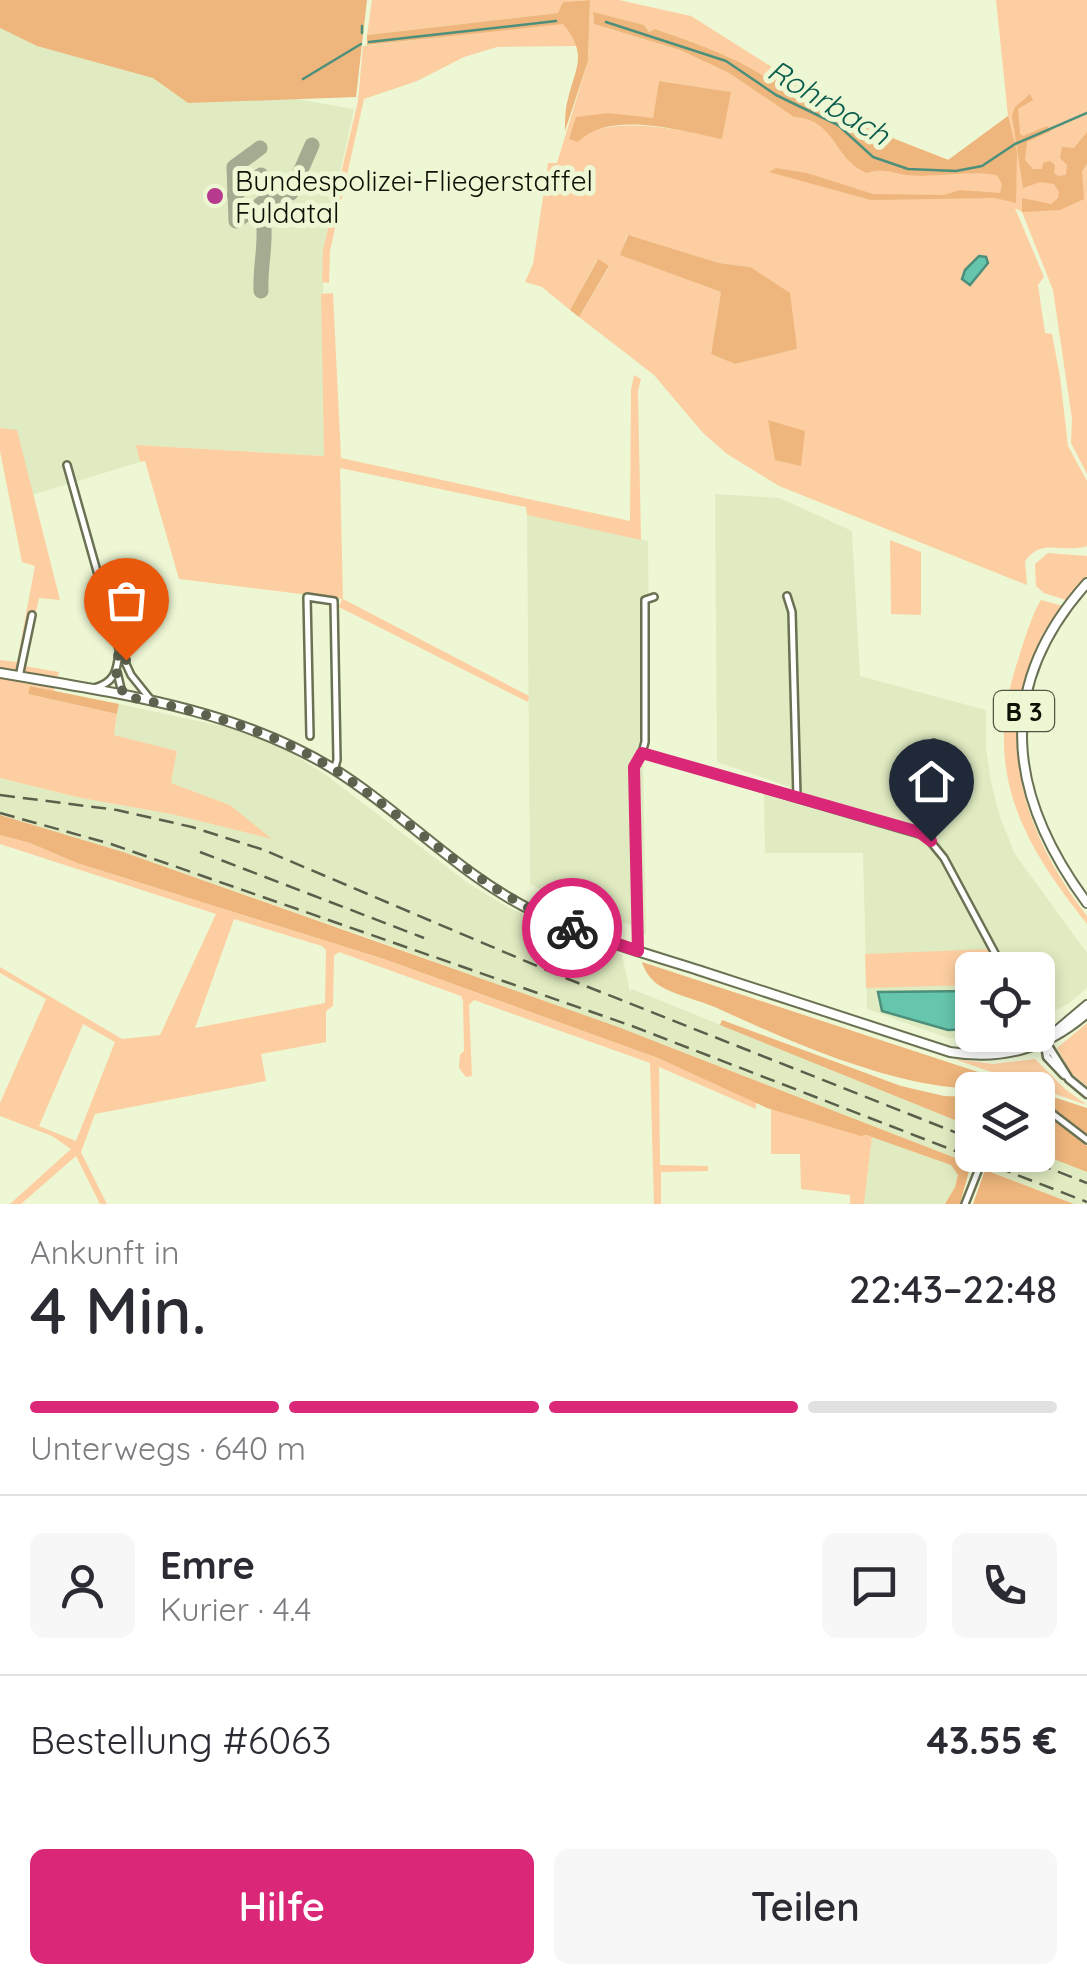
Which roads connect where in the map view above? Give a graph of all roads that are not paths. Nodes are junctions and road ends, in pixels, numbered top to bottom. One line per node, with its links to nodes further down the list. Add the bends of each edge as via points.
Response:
1 (67, 466): 6 (street)
2 (1087, 583): 20 (main road, B 3, via 1037,659 1022,736 1036,816)
3 (786, 596): 18 (street, via 792,612)
4 (654, 597): 16 (street, via 645,600)
5 (32, 615): 10 (street)
6 (119, 650): 7 (street); 9 (street)
7 (116, 672): 11 (street); 12 (street)
8 (0, 673): 10 (main road)
9 (132, 674): 12 (street); 13 (street)
10 (19, 676): 11 (main road)
11 (88, 690): 12 (main road)
12 (124, 696): 13 (main road)
13 (153, 702): 17 (main road, via 232,721)
14 (310, 736): 17 (street, via 306,598 334,600)
15 (934, 744): 19 (street)
16 (642, 753): 18 (street); 21 (street, via 634,767)
17 (334, 770): 21 (main road, via 494,890)
18 (796, 797): 19 (street)
19 (931, 841): 22 (street)
20 (1087, 903)
21 (638, 951): 27 (main road, via 950,1052)
22 (994, 952)
23 (1087, 1005): 25 (main road)
24 (1087, 1013): 26 (main road)
25 (1055, 1032)
26 (1055, 1037)
27 (1014, 1052)
28 (1052, 1052): 29 (street)
29 (1087, 1094)
30 (1055, 1116): 31 (street)
31 (1087, 1140)
32 (978, 1172): 33 (street, bridge)
33 (965, 1204)

